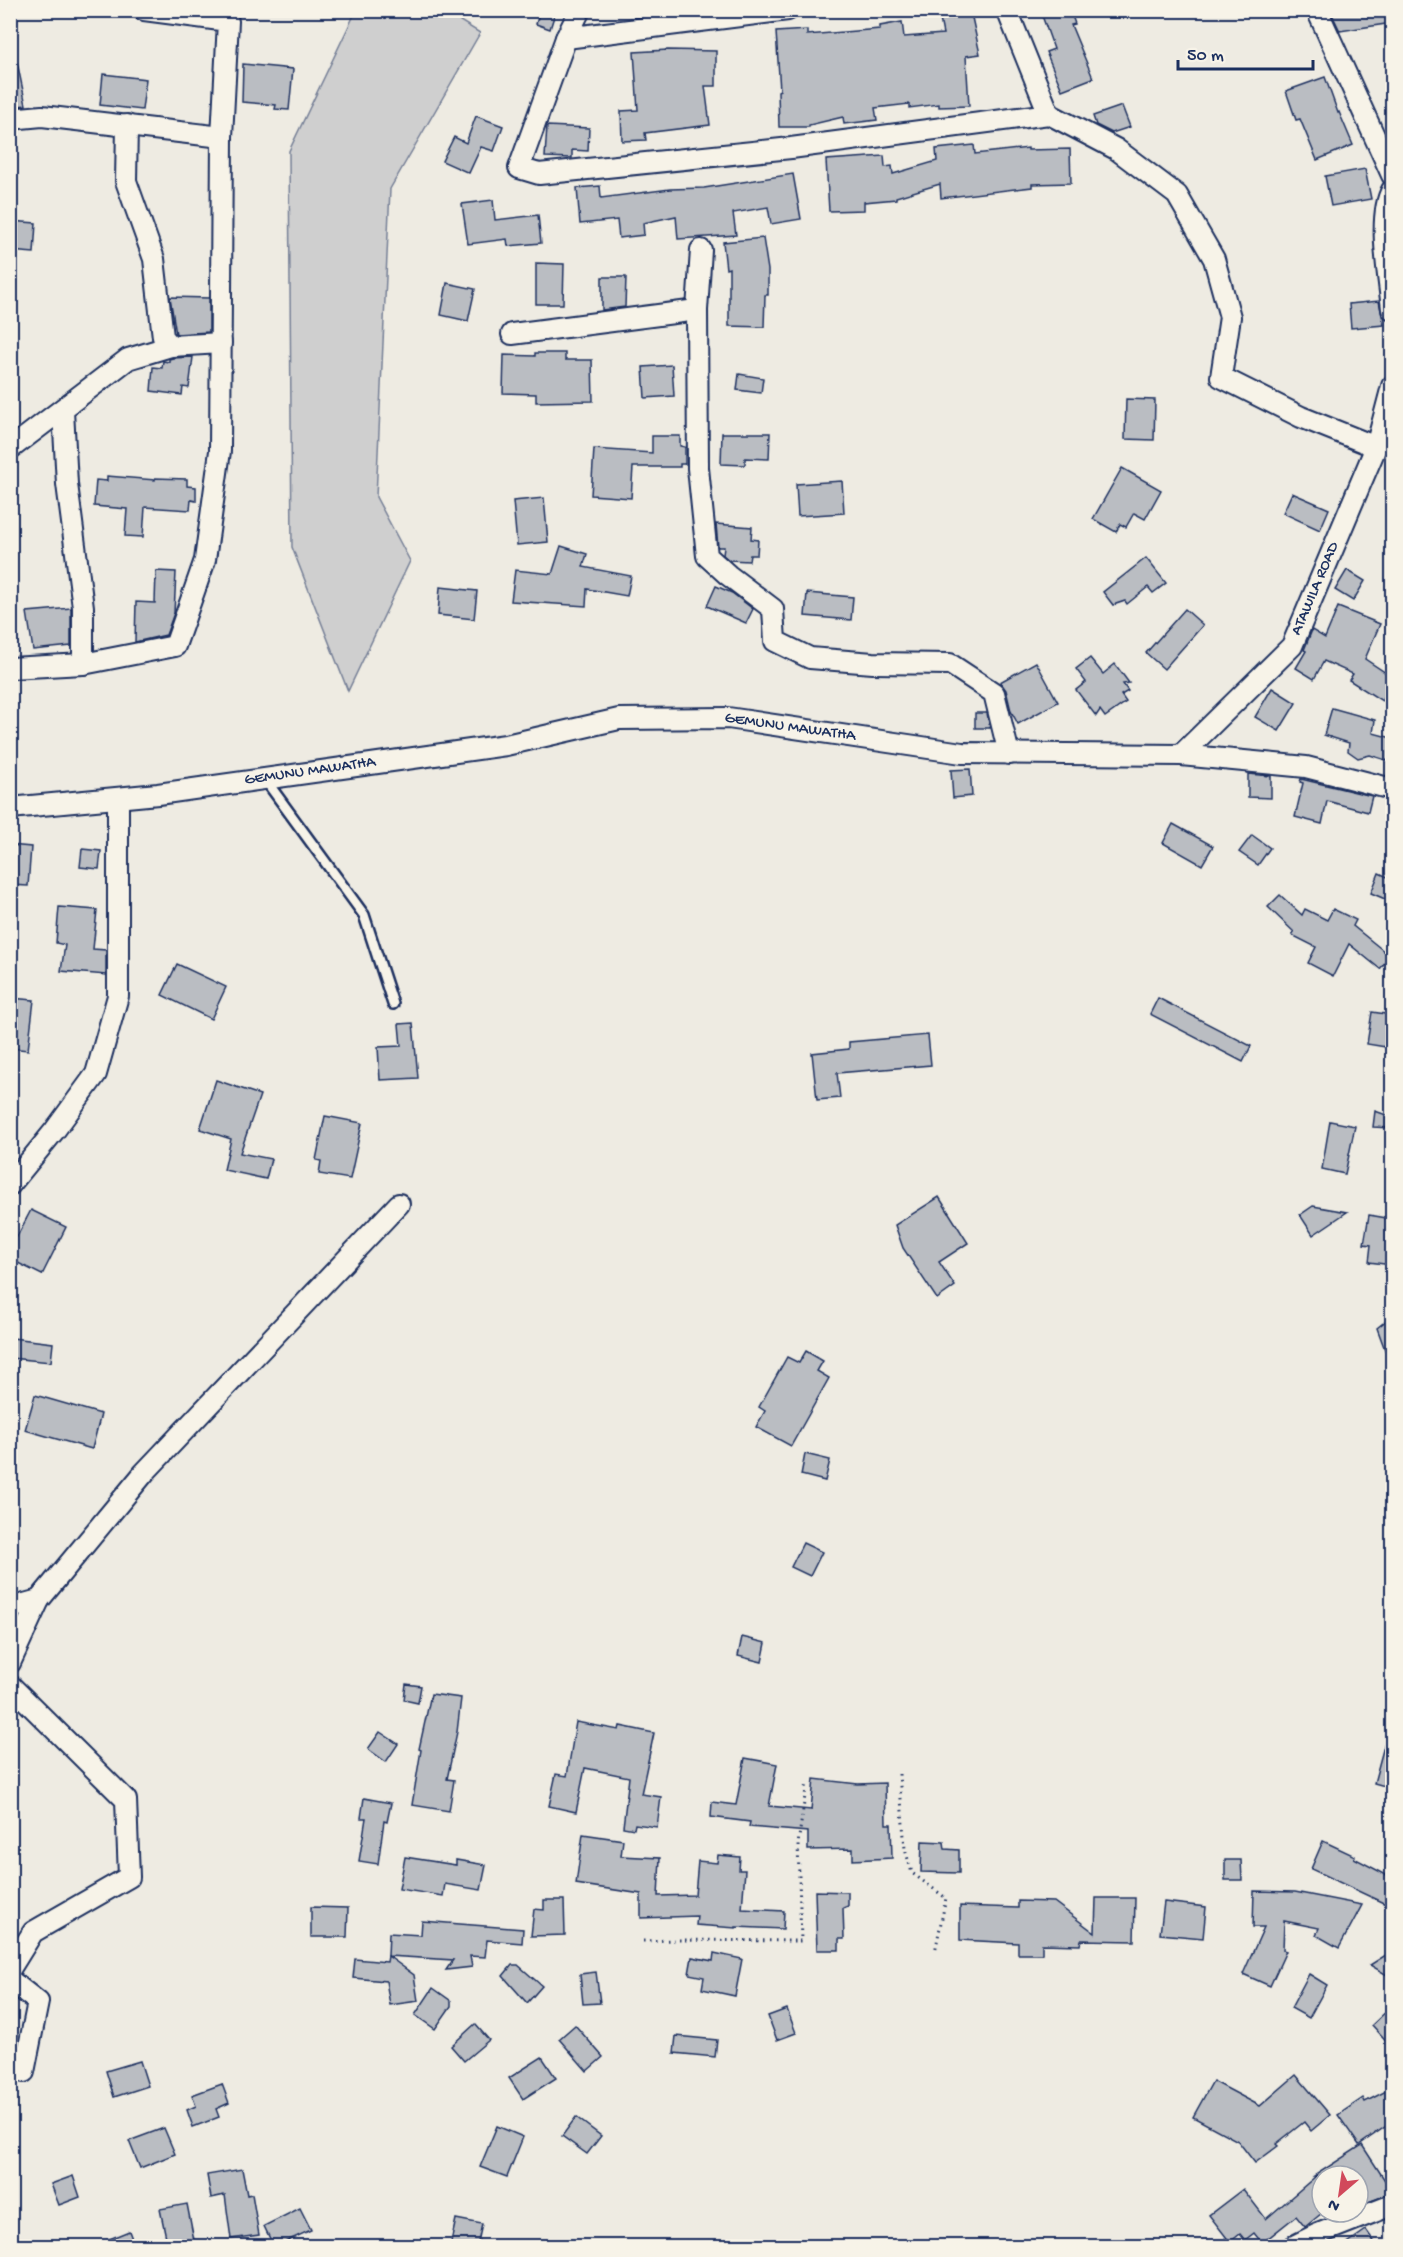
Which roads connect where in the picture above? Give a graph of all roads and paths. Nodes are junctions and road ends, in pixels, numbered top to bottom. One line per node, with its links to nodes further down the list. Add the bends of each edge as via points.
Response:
1 (144, 10): 10 (street, via 228,21)
2 (580, 10): 6 (street)
3 (788, 10): 6 (street)
4 (1007, 10): 7 (street)
5 (1317, 10): 11 (street)
6 (566, 38): 7 (street, via 519,168 539,174)
7 (1049, 114): 21 (street, via 1116,149 1177,195 1214,259 1230,317 1221,376 1301,417)
8 (10, 119): 9 (street, via 42,116)
9 (128, 125): 10 (street); 18 (street, via 126,181 154,259 163,337)
10 (222, 137): 17 (street)
11 (1392, 175)
12 (1392, 190): 14 (street, via 1385,236)
13 (701, 250): 15 (street)
14 (1392, 309)
15 (697, 310): 16 (street); 25 (street, via 699,468 707,556 773,609 775,641 810,658 950,664 994,693)
16 (512, 334)
17 (221, 343): 18 (street); 23 (street, via 220,450 205,560 175,646)
18 (171, 346): 20 (street, via 128,359)
19 (1392, 386): 21 (street, ATAWILA ROAD)
20 (63, 411): 22 (street); 23 (street, via 67,484 83,607)
21 (1376, 447): 26 (street, ATAWILA ROAD, via 1292,646)
22 (10, 449)
23 (83, 664): 24 (street)
24 (10, 668)
25 (1009, 754): 26 (street, GEMUNU MAWATHA); 27 (street, GEMUNU MAWATHA, via 962,753 728,718 619,719 506,745)
26 (1181, 755): 28 (street, GEMUNU MAWATHA, via 1306,767)
27 (264, 778): 29 (street, GEMUNU MAWATHA); 31 (lane, via 364,915)
28 (1392, 789)
29 (118, 798): 30 (street, GEMUNU MAWATHA); 32 (street, via 115,1007 96,1074)
30 (10, 808)
31 (393, 1004)
32 (10, 1185)
33 (399, 1204): 34 (street, via 144,1473)
34 (39, 1600): 35 (street); 36 (street)
35 (10, 1608)
36 (10, 1663)
37 (10, 1685): 42 (street, via 126,1800 129,1876 33,1932)
38 (898, 1774): 41 (path, via 905,1849 912,1873 946,1898)
39 (807, 1782): 40 (path, via 798,1844 801,1941)
40 (643, 1941)
41 (935, 1952)
42 (10, 1970)
43 (10, 1980): 44 (street, via 38,2002)
44 (24, 2072)
45 (1392, 2205): 46 (street)
46 (1294, 2247)

